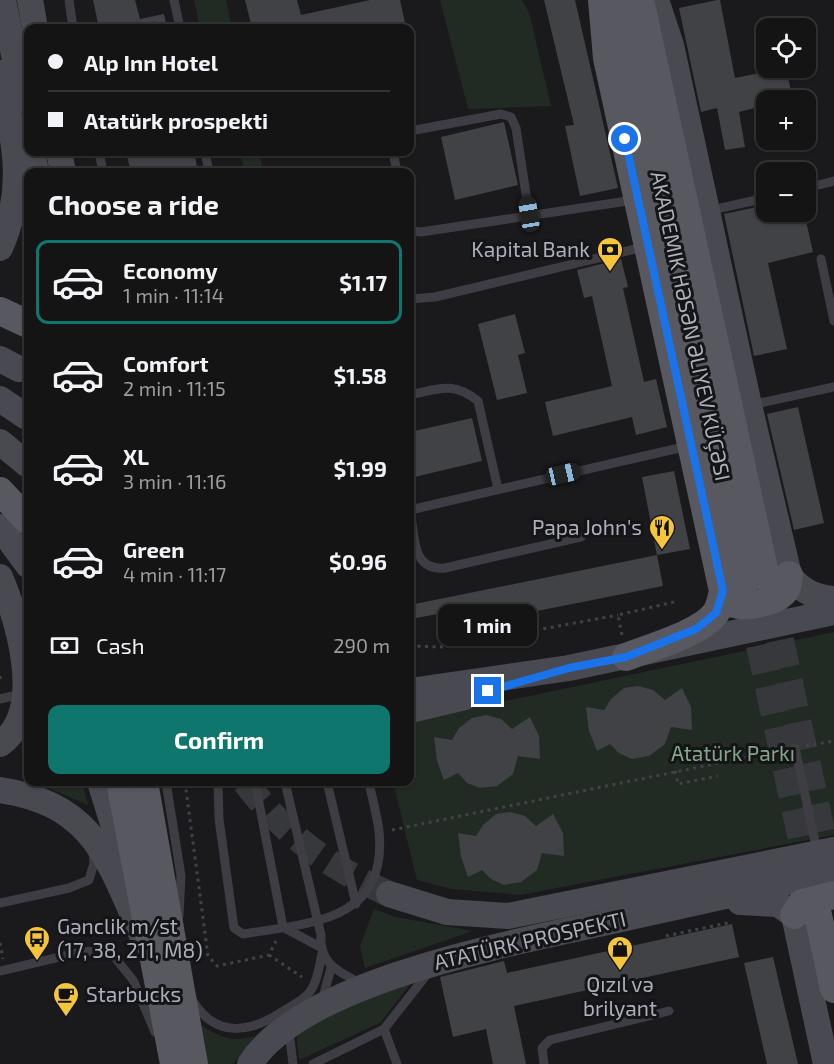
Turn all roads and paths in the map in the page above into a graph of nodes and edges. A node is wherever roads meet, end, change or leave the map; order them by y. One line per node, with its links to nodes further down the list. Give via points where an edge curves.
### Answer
1 (3, 0): 13 (main road)
2 (30, 0): 9 (main road)
3 (69, 0): 10 (lane)
4 (174, 0): 11 (lane)
5 (602, 0): 17 (main road, via 607,58)
6 (618, 0): 46 (main road, AKADEMIK HƏSƏN ƏLIYEV KÜÇƏSI)
7 (640, 0): 46 (main road, AKADEMIK HƏSƏN ƏLIYEV KÜÇƏSI)
8 (656, 0): 19 (main road, via 671,45)
9 (35, 24)
10 (73, 24)
11 (179, 24)
12 (0, 74): 23 (main road, via 15,153 17,189 11,222)
13 (24, 112)
14 (414, 130): 20 (lane, via 501,114 511,117)
15 (834, 181): 16 (lane)
16 (816, 186)
17 (638, 200): 20 (lane); 22 (main road)
18 (756, 200): 19 (lane)
19 (707, 211): 33 (main road)
20 (529, 214): 21 (lane)
21 (414, 231)
22 (648, 246): 25 (lane); 36 (main road)
23 (0, 248)
24 (821, 259): 26 (lane)
25 (414, 299)
26 (833, 308): 28 (lane)
27 (0, 311): 29 (main road)
28 (834, 321)
29 (24, 322)
30 (834, 387): 33 (lane)
31 (414, 394): 38 (lane, via 458,388 478,401)
32 (0, 399): 34 (main road)
33 (749, 405): 46 (main road)
34 (24, 415)
35 (0, 442): 37 (main road)
36 (693, 445): 38 (lane); 46 (main road)
37 (24, 462)
38 (498, 489): 40 (lane)
39 (2, 493): 41 (main road)
40 (414, 508)
41 (24, 517)
42 (0, 527): 45 (main road)
43 (414, 532): 44 (lane, via 421,562 429,568 445,568)
44 (581, 537)
45 (24, 560)
46 (756, 582): 48 (main road, via 798,586 809,594); 53 (main road, via 696,629)
47 (1, 583): 55 (main road, via 22,653)
48 (834, 599)
49 (678, 601): 51 (path)
50 (834, 612): 53 (main road)
51 (618, 615): 52 (path, via 445,647); 53 (path)
52 (414, 646)
53 (626, 657): 54 (main road)
54 (569, 668): 58 (main road); 62 (main road)
55 (24, 673)
56 (0, 676): 57 (path)
57 (0, 683)
58 (414, 690)
59 (24, 693): 60 (lane)
60 (0, 699)
61 (24, 702): 64 (main road, via 19,723)
62 (414, 709)
63 (834, 741): 65 (path)
64 (0, 744)
65 (795, 748): 66 (path); 80 (lane)
66 (675, 771): 67 (path, via 678,784); 78 (path)
67 (718, 776)
68 (101, 786): 93 (main road)
69 (121, 786): 93 (main road)
70 (144, 786): 93 (main road)
71 (167, 786): 93 (lane, via 182,885)
72 (218, 786): 88 (lane, via 234,928 243,934)
73 (256, 786): 88 (lane)
74 (286, 786): 86 (lane)
75 (328, 786): 83 (lane)
76 (370, 786): 78 (lane)
77 (0, 790): 79 (main road, via 39,800 79,822)
78 (379, 832): 83 (lane, via 377,871)
79 (92, 835): 82 (lane, via 94,863 89,880); 93 (main road)
80 (828, 858): 81 (main road, ATATÜRK PROSPEKTI, via 508,916 447,912); 84 (main road, ATATÜRK PROSPEKTI)
81 (388, 894)
82 (0, 903)
83 (356, 904): 86 (lane)
84 (689, 904): 85 (main road, via 772,902); 92 (main road, ATATÜRK PROSPEKTI)
85 (815, 908): 98 (main road); 111 (main road)
86 (318, 920): 88 (lane); 90 (lane)
87 (718, 925): 89 (path)
88 (283, 927): 90 (lane)
89 (666, 936)
90 (321, 951): 93 (lane, via 310,993 265,1024 245,1029 218,1024 207,1017); 94 (lane)
91 (269, 955): 96 (path)
92 (438, 962): 97 (main road, ATATÜRK PROSPEKTI); 102 (lane)
93 (165, 964): 104 (main road); 105 (main road)
94 (331, 968): 97 (lane); 99 (lane)
95 (0, 970): 103 (lane, via 81,952 112,954 133,980)
96 (302, 977)
97 (367, 987): 99 (main road, ATATÜRK PROSPEKTI)
98 (834, 989)
99 (321, 1007): 101 (main road, ATATÜRK PROSPEKTI)
100 (669, 1011): 110 (lane, via 550,1040 542,1048)
101 (288, 1027): 106 (main road, ATATÜRK PROSPEKTI); 107 (lane)
102 (384, 1029): 108 (lane); 109 (lane)
103 (166, 1064)
104 (174, 1064)
105 (194, 1064)
106 (250, 1064)
107 (293, 1064)
108 (313, 1064)
109 (397, 1064)
110 (544, 1064)
111 (826, 1064)

